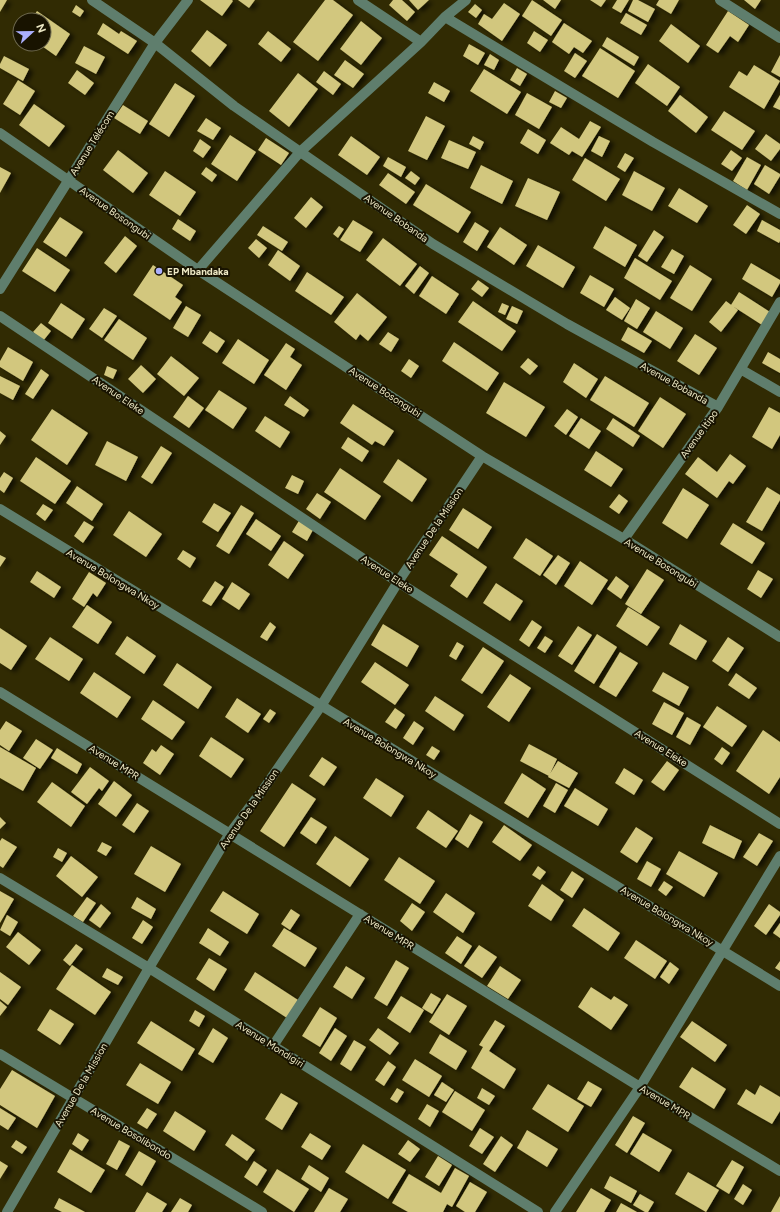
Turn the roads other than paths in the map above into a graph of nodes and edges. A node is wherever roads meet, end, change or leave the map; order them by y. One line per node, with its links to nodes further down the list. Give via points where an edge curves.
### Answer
1 (92, 0): 9 (street, Avenue Bobanda)
2 (188, 0): 9 (street, Avenue Télécom)
3 (358, 0): 8 (street)
4 (466, 0): 6 (street)
5 (720, 0): 7 (street)
6 (445, 17): 8 (street); 13 (street, via 653,142)
7 (780, 38)
8 (421, 42): 11 (street)
9 (155, 43): 11 (street, Avenue Bobanda, via 234,106); 12 (street, Avenue Télécom)
10 (0, 133): 12 (street, Avenue Bosongubi)
11 (300, 152): 14 (street); 20 (street, Avenue Bobanda, via 433,244 567,324)
12 (68, 180): 14 (street, Avenue Bosongubi); 15 (street, Avenue Télécom)
13 (780, 214)
14 (198, 270): 21 (street, Avenue Bosongubi)
15 (0, 289)
16 (780, 302): 18 (street, Avenue Itipo)
17 (0, 316): 24 (street, Avenue Eleke)
18 (742, 370): 19 (street); 20 (street, Avenue Itipo)
19 (780, 392)
20 (718, 407): 23 (street, Avenue Itipo)
21 (482, 456): 23 (street, Avenue Bosongubi); 24 (street, Avenue De la Mission)
22 (0, 509): 27 (street, Avenue Bolongwa Nkoy)
23 (624, 539): 25 (street, Avenue Bosongubi)
24 (398, 582): 27 (street, Avenue De la Mission); 28 (street, Avenue Eleke)
25 (780, 637)
26 (0, 692): 29 (street, Avenue MPR)
27 (321, 706): 29 (street, Avenue De la Mission); 33 (street, Avenue Bolongwa Nkoy)
28 (780, 824)
29 (230, 833): 32 (street, Avenue MPR); 34 (street, Avenue De la Mission)
30 (780, 856): 33 (street)
31 (0, 878): 34 (street, Avenue Mondigiri)
32 (360, 914): 36 (street); 38 (street, Avenue MPR)
33 (722, 950): 35 (street, Avenue Bolongwa Nkoy); 38 (street)
34 (149, 968): 36 (street, Avenue Mondigiri); 39 (street, Avenue De la Mission)
35 (780, 986)
36 (274, 1046): 43 (street, Avenue Mondigiri)
37 (0, 1054): 39 (street, Avenue Bosolibondo)
38 (640, 1087): 40 (street, Avenue MPR); 44 (street)
39 (73, 1099): 41 (street, Avenue De la Mission); 42 (street, Avenue Bosolibondo)
40 (780, 1171)
41 (7, 1212)
42 (262, 1212)
43 (538, 1212)
44 (555, 1212)

